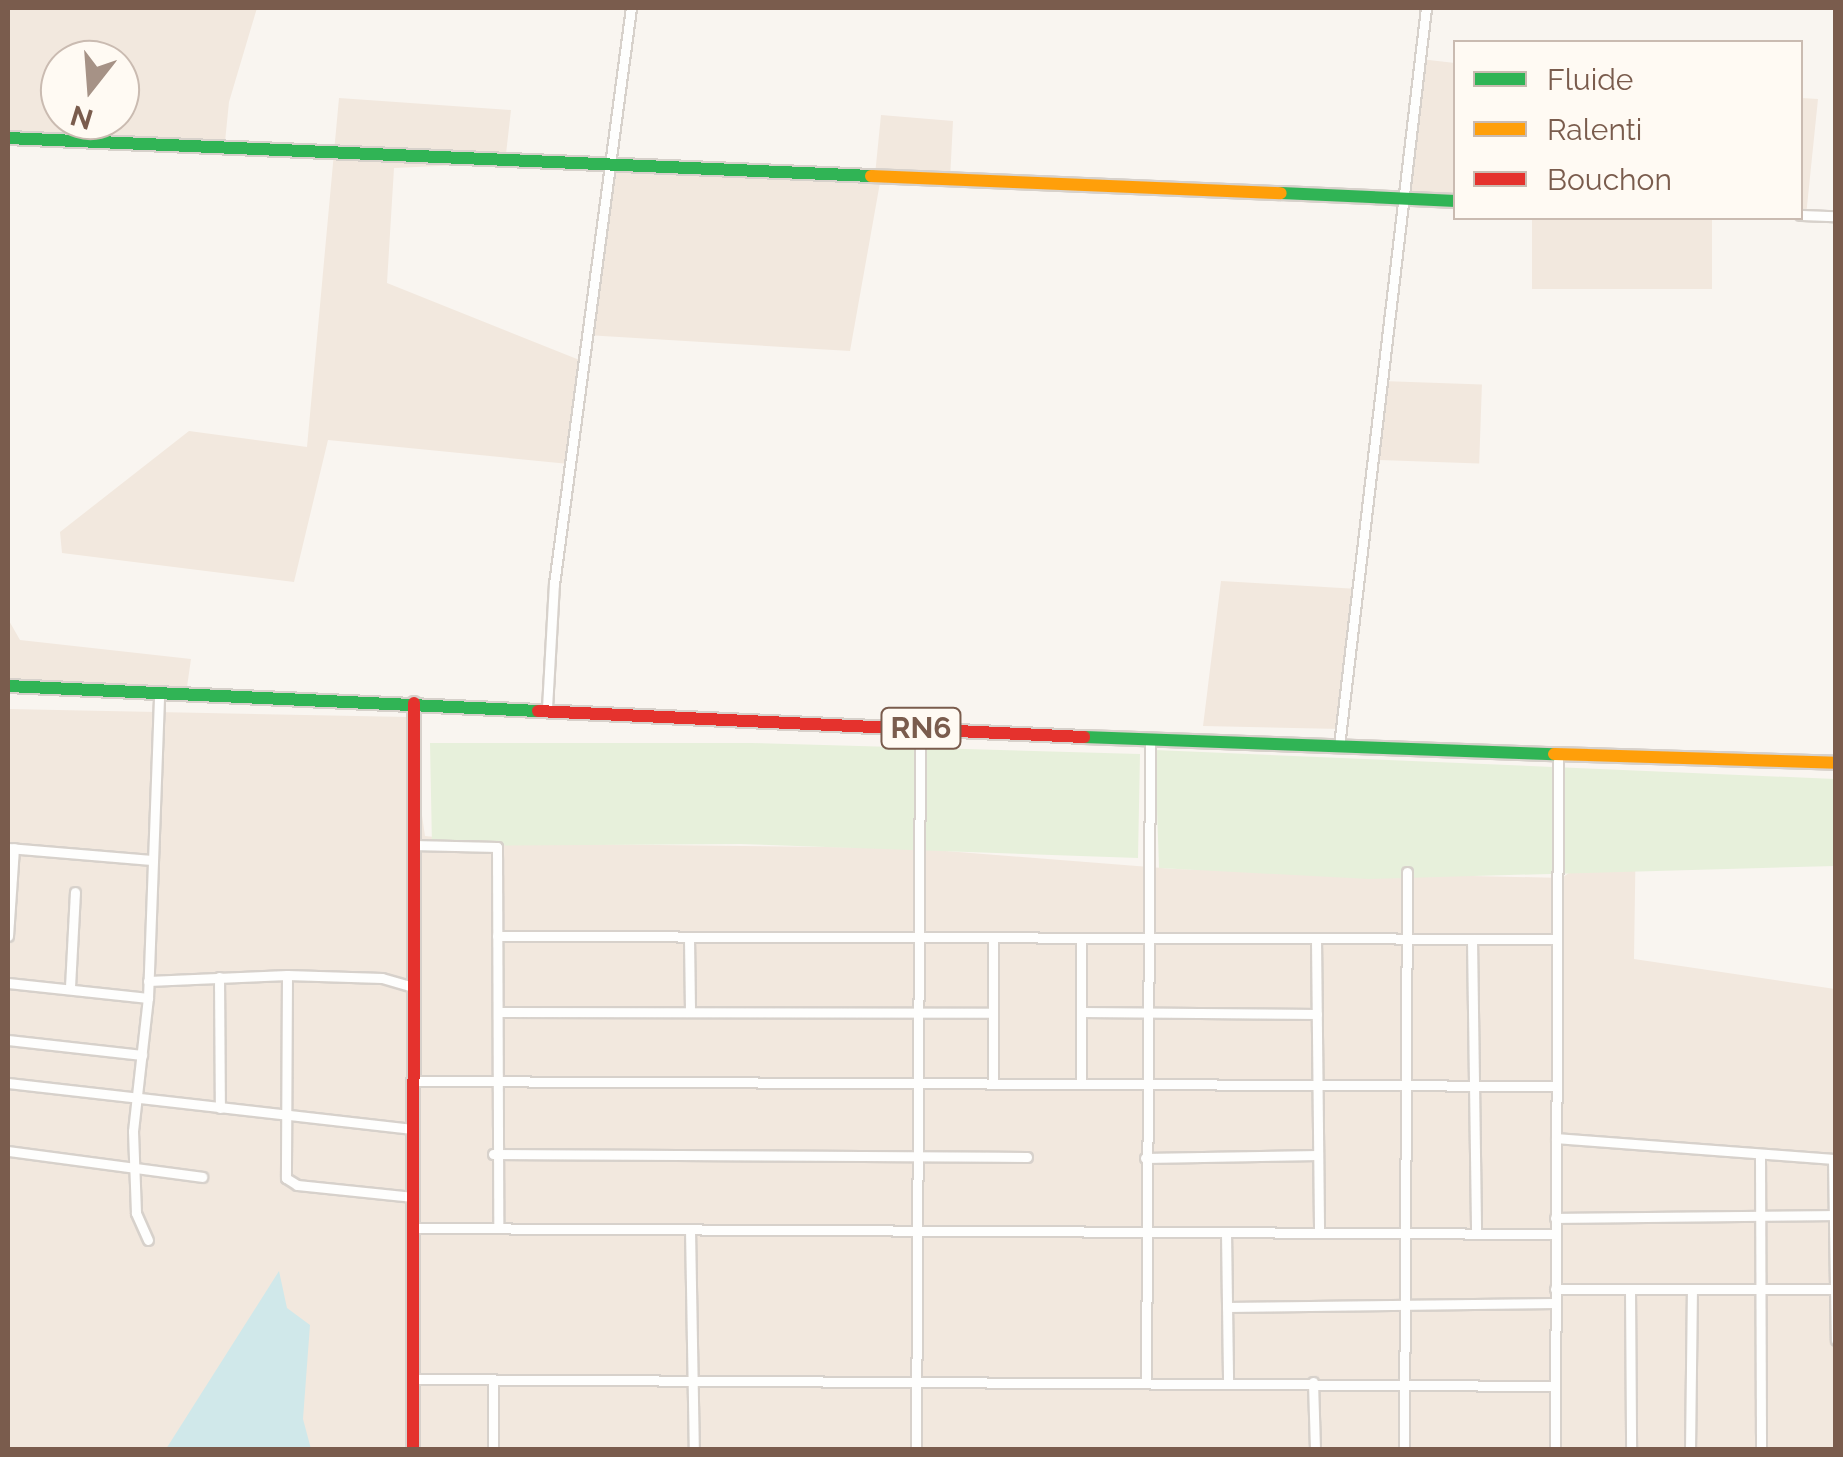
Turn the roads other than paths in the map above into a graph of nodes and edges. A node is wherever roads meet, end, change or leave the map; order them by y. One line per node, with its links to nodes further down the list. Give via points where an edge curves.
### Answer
1 (631, 8): 4 (street)
2 (1426, 8): 5 (street)
3 (8, 138): 4 (street)
4 (612, 165): 5 (street); 12 (street, via 554,584)
5 (1404, 200): 6 (street); 15 (street)
6 (1453, 201)
7 (1803, 216): 8 (street)
8 (1836, 216)
9 (8, 686): 10 (street, RN6)
10 (159, 694): 11 (street, RN6); 20 (street)
11 (414, 703): 12 (street, RN6); 18 (street)
12 (547, 708): 13 (street, RN6)
13 (920, 728): 14 (street, RN6); 32 (street)
14 (1150, 740): 15 (street, RN6); 27 (street)
15 (1339, 746): 16 (street, RN6)
16 (1558, 754): 17 (street, RN6); 31 (street)
17 (1836, 764)
18 (413, 845): 24 (street, via 497,847); 39 (street)
19 (11, 848): 20 (street); 23 (street)
20 (151, 860): 36 (street)
21 (1407, 872): 29 (street)
22 (75, 892): 38 (street)
23 (8, 936)
24 (498, 936): 25 (street); 41 (street)
25 (689, 938): 32 (street); 42 (street)
26 (1081, 939): 27 (street); 33 (street); 43 (street)
27 (1148, 939): 28 (street); 44 (street)
28 (1316, 939): 29 (street); 47 (street)
29 (1406, 939): 30 (street); 52 (street)
30 (1472, 939): 31 (street); 59 (street)
31 (1557, 939): 60 (street)
32 (919, 940): 33 (street); 45 (street)
33 (993, 940): 46 (street)
34 (288, 975): 35 (street); 39 (street, via 382,978); 63 (street)
35 (219, 978): 36 (street); 62 (street)
36 (148, 981): 40 (street)
37 (8, 983): 38 (street)
38 (70, 987): 40 (street)
39 (413, 987): 53 (street)
40 (148, 998): 49 (street)
41 (498, 1012): 42 (street); 50 (street)
42 (690, 1012): 45 (street)
43 (1081, 1012): 44 (street); 54 (street)
44 (1148, 1012): 47 (street); 55 (street)
45 (918, 1013): 46 (street); 57 (street)
46 (993, 1013): 58 (street)
47 (1317, 1014): 51 (street)
48 (8, 1040): 49 (street)
49 (142, 1055): 61 (street)
50 (496, 1079): 53 (street); 57 (street); 67 (street)
51 (1316, 1080): 52 (street); 55 (street); 70 (street)
52 (1406, 1081): 59 (street); 87 (street)
53 (412, 1082): 64 (street)
54 (1080, 1082): 55 (street); 58 (street)
55 (1147, 1082): 72 (street)
56 (8, 1083): 61 (street)
57 (917, 1083): 58 (street); 69 (street)
58 (992, 1083)
59 (1476, 1084): 60 (street); 88 (street)
60 (1555, 1086): 65 (street)
61 (137, 1098): 62 (street); 74 (street)
62 (220, 1108): 63 (street)
63 (285, 1116): 64 (street); 76 (street, via 284,1171 292,1182)
64 (412, 1129): 76 (street)
65 (1556, 1138): 68 (street); 79 (street)
66 (8, 1151): 74 (street)
67 (493, 1154): 69 (street); 81 (street)
68 (1760, 1154): 73 (street); 77 (street)
69 (916, 1155): 71 (street); 83 (street)
70 (1318, 1156): 72 (street); 86 (street)
71 (1028, 1157)
72 (1146, 1158): 84 (street)
73 (1834, 1159): 78 (street)
74 (135, 1168): 75 (street); 90 (street, via 136,1213)
75 (202, 1177)
76 (413, 1197): 80 (street)
77 (1760, 1213): 78 (street); 79 (street); 94 (street)
78 (1834, 1215): 95 (street)
79 (1556, 1218): 89 (street)
80 (413, 1228): 81 (street); 100 (street)
81 (498, 1228): 82 (street)
82 (690, 1229): 83 (street); 102 (street)
83 (917, 1230): 84 (street); 103 (street)
84 (1144, 1230): 85 (street); 105 (street)
85 (1226, 1232): 86 (street); 98 (street)
86 (1318, 1232): 87 (street)
87 (1406, 1233): 88 (street); 97 (street)
88 (1476, 1234): 89 (street)
89 (1555, 1234): 91 (street)
90 (148, 1240)
91 (1556, 1289): 92 (street); 96 (street)
92 (1630, 1289): 93 (street); 116 (street)
93 (1692, 1289): 94 (street); 117 (street)
94 (1759, 1289): 95 (street); 118 (street)
95 (1835, 1289): 99 (street)
96 (1556, 1303): 97 (street); 108 (street)
97 (1402, 1305): 98 (street); 107 (street)
98 (1227, 1307): 106 (street)
99 (1836, 1340)
100 (413, 1379): 101 (street); 109 (street)
101 (493, 1379): 102 (street); 110 (street)
102 (693, 1380): 103 (street); 111 (street)
103 (916, 1382): 105 (street); 112 (street)
104 (1312, 1382): 106 (street); 107 (street); 113 (street)
105 (1146, 1383): 106 (street)
106 (1228, 1383)
107 (1405, 1385): 108 (street); 114 (street)
108 (1555, 1386): 115 (street)
109 (413, 1450)
110 (493, 1450)
111 (694, 1450)
112 (916, 1450)
113 (1315, 1450)
114 (1404, 1450)
115 (1555, 1450)
116 (1631, 1450)
117 (1690, 1450)
118 (1761, 1450)

